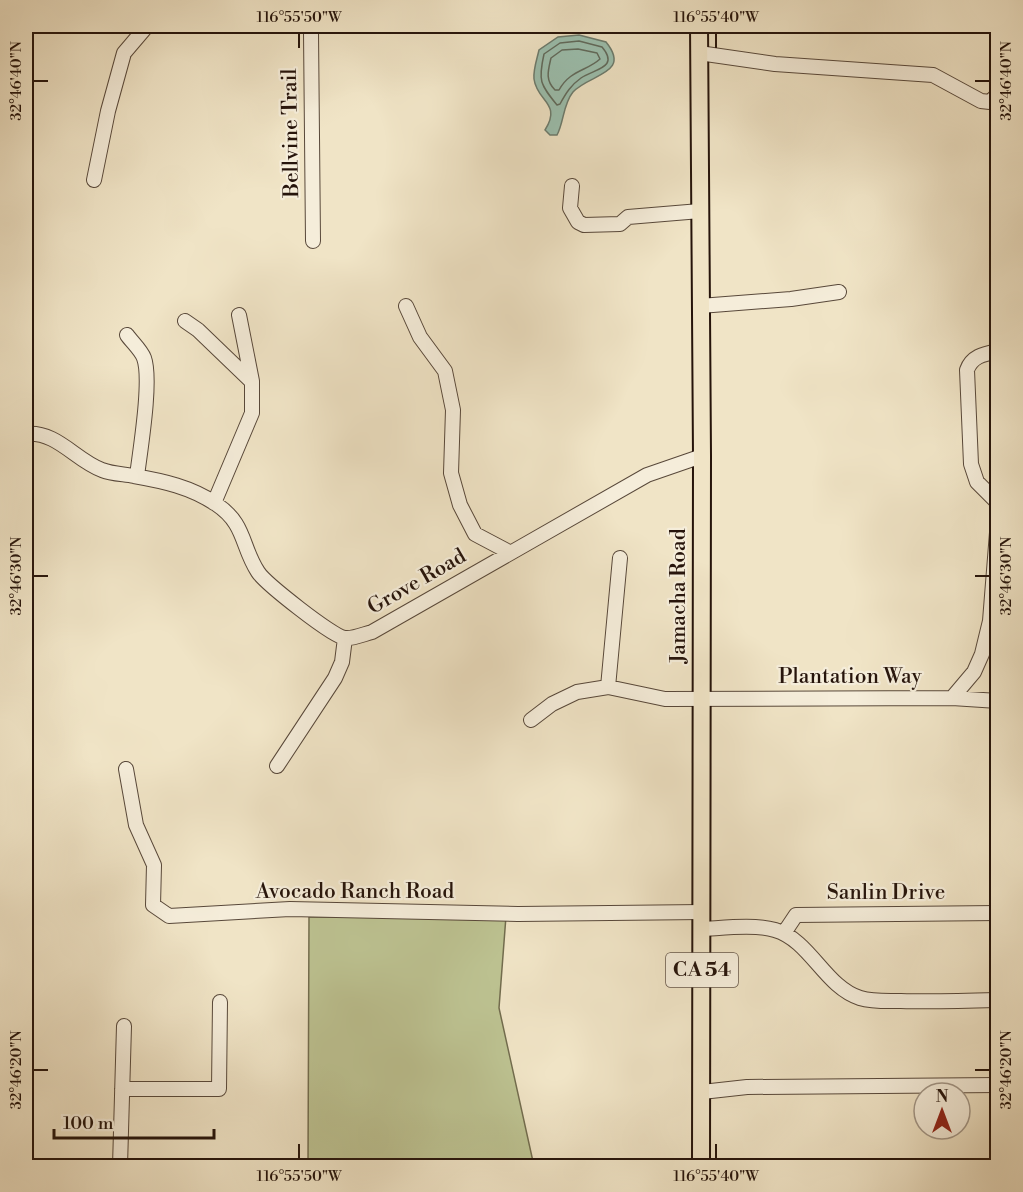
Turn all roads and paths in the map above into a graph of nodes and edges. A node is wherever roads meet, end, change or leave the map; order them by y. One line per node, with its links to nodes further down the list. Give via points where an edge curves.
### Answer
1 (147, 26): 6 (street, via 124,53)
2 (310, 26): 9 (street, Bellvine Trail)
3 (699, 26): 4 (main road, Jamacha Road)
4 (699, 53): 5 (street, via 775,64 933,75 981,101 990,102); 8 (main road, Jamacha Road)
5 (998, 94)
6 (94, 180)
7 (572, 186): 8 (street, via 570,208 584,225 620,224 628,217)
8 (699, 211): 12 (main road, Jamacha Road)
9 (313, 241)
10 (839, 292): 12 (street)
11 (406, 306): 24 (street, via 420,338 445,371 453,410 451,473 460,505 475,534)
12 (700, 306): 19 (main road, Jamacha Road / CA 54)
13 (239, 315): 17 (street)
14 (185, 321): 17 (street)
15 (127, 335): 20 (street, via 143,357 146,369)
16 (998, 351): 21 (street, via 980,355 966,370 971,464 977,482)
17 (252, 381): 22 (street, via 252,412)
18 (26, 434): 20 (street, via 53,438 102,470)
19 (702, 456): 24 (street, Grove Road, via 647,475); 28 (main road, Jamacha Road / CA 54)
20 (137, 476): 22 (street, via 187,489)
21 (998, 502)
22 (214, 503): 26 (street, via 238,524 259,573 320,626)
23 (998, 520): 29 (street, via 990,621 982,654 974,672)
24 (509, 552): 26 (street, Grove Road, via 372,632)
25 (620, 558): 27 (street)
26 (345, 638): 32 (street, via 335,678)
27 (608, 687): 28 (street, Plantation Way, via 665,699); 31 (street, via 577,692)
28 (702, 698): 29 (street, Plantation Way); 35 (main road, Jamacha Road / CA 54)
29 (952, 698): 30 (street, Plantation Way)
30 (998, 701)
31 (531, 720)
32 (277, 766)
33 (126, 769): 35 (street, Avocado Ranch Road, via 136,825 154,865 153,905 169,916 290,909)
34 (998, 913): 36 (street, Sanlin Drive, via 796,915)
35 (702, 921): 36 (street); 42 (main road, Jamacha Road / CA 54)
36 (784, 933): 37 (street, via 841,987 858,997)
37 (998, 1000)
38 (220, 1002): 41 (street, via 219,1089)
39 (124, 1026): 41 (street)
40 (998, 1085): 42 (street, via 747,1087)
41 (122, 1089): 43 (street)
42 (702, 1092): 44 (main road, Jamacha Road / CA 54)
43 (120, 1167)
44 (701, 1167)

